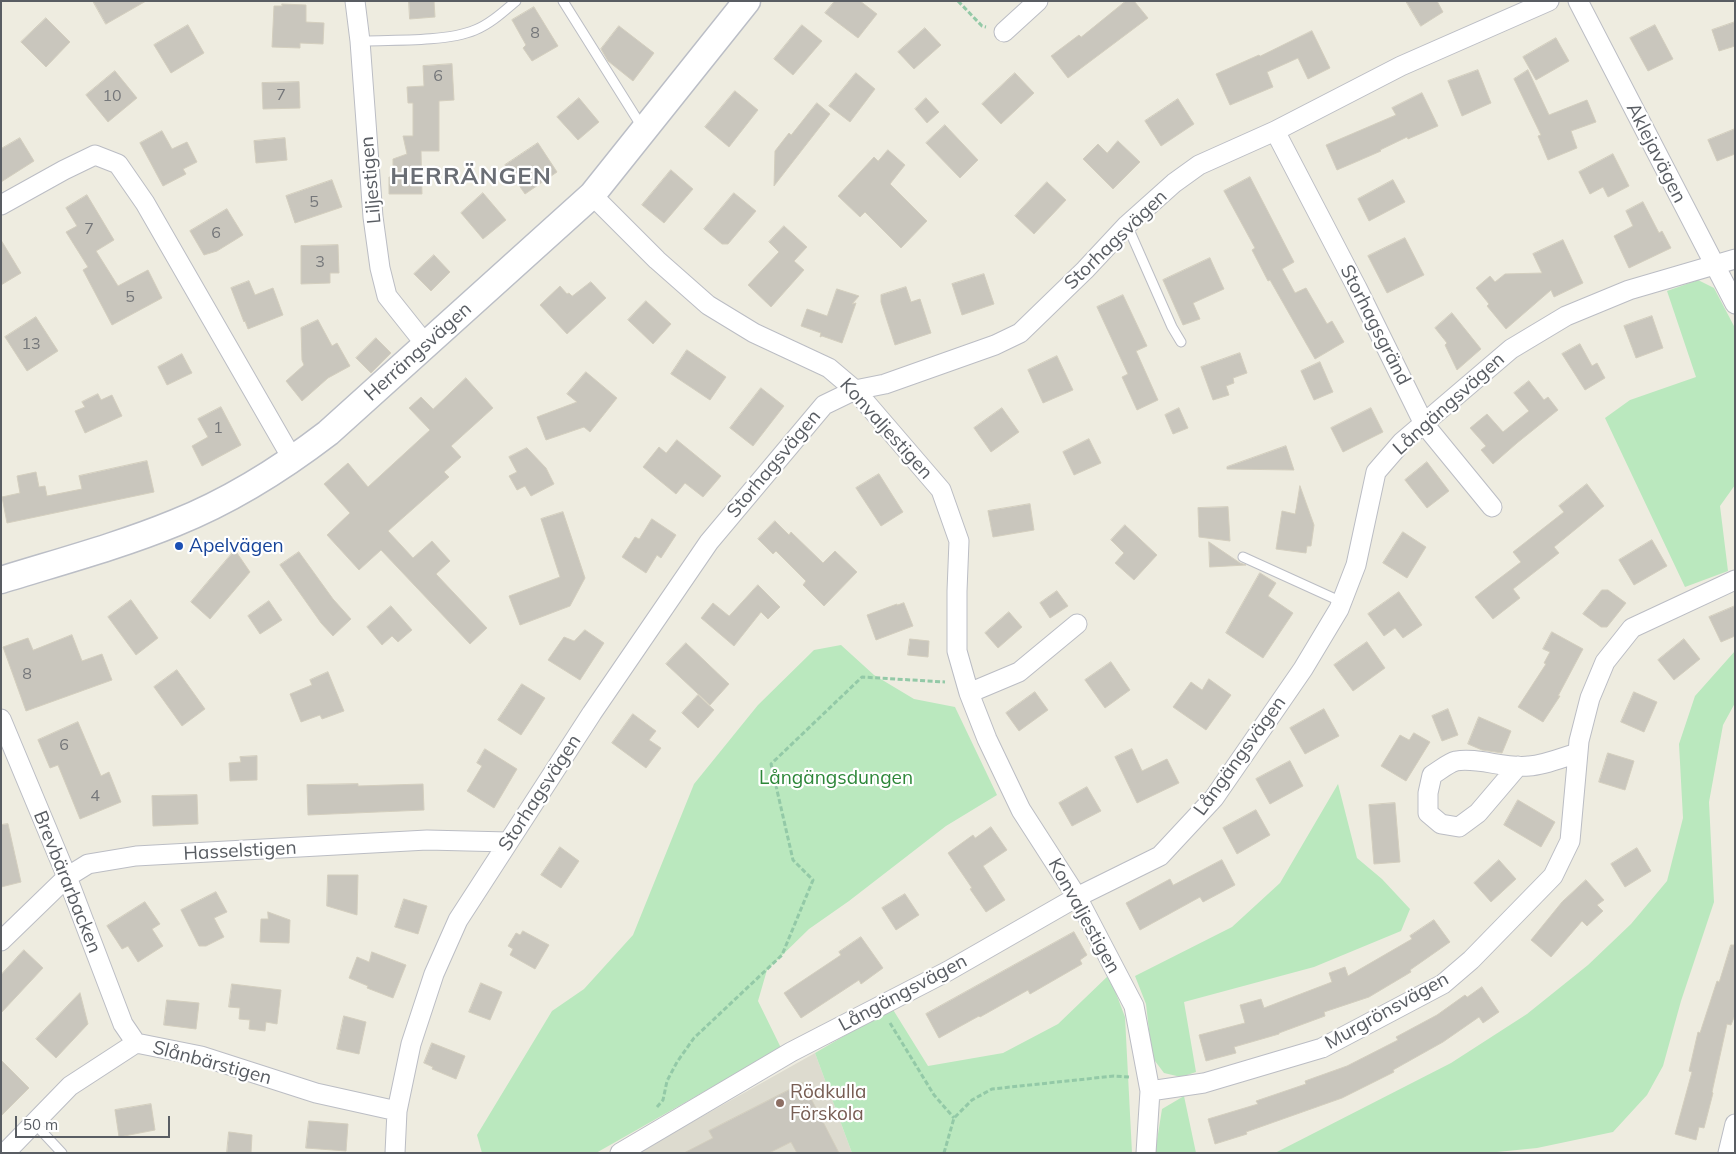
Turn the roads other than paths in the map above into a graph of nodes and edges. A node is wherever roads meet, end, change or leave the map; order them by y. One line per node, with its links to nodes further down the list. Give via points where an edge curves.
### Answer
1 (355, 1): 9 (street, Liljestigen)
2 (516, 1): 9 (lane, via 492,21 462,34)
3 (563, 1): 10 (lane)
4 (747, 1): 10 (street, Herrängsvägen)
5 (1038, 1): 8 (street)
6 (1549, 1): 11 (street, Storhagsvägen, via 1401,66)
7 (1578, 1): 16 (street, Aklejavägen)
8 (1004, 32)
9 (360, 41): 19 (street, Liljestigen, via 373,218 380,268 387,296)
10 (643, 129): 12 (street, Herrängsvägen)
11 (1275, 130): 14 (street, Storhagsvägen, via 1200,165 1174,183); 21 (street, Storhagsgränd)
12 (592, 195): 19 (street, Herrängsvägen); 20 (street, Konvaljestigen, via 708,305 754,333 829,368)
13 (1, 205): 22 (street, via 95,155 118,164 145,203)
14 (1127, 225): 18 (lane, via 1172,328); 20 (street, Storhagsvägen, via 1020,333 885,384)
15 (1735, 259): 16 (street, Långängsvägen)
16 (1714, 265): 17 (street, Aklejavägen); 21 (street, Långängsvägen, via 1629,290 1566,316 1511,349)
17 (1735, 304)
18 (1182, 342)
19 (426, 345): 22 (street, Herrängsvägen)
20 (855, 390): 29 (street, Konvaljestigen, via 941,490 959,541 957,651); 33 (street, Storhagsvägen, via 824,405 708,542)
21 (1424, 424): 23 (street, Storhagsgränd); 27 (street, Långängsvägen, via 1402,442 1376,472 1356,565)
22 (293, 460): 25 (street, Herrängsvägen, via 219,503 175,523)
23 (1492, 507)
24 (1243, 556): 27 (lane)
25 (1, 580)
26 (1735, 580): 31 (street, Murgrönsvägen, via 1632,628 1605,662 1590,698)
27 (1342, 602): 35 (street, Långängsvägen, via 1303,669 1214,798 1182,834 1160,856)
28 (1077, 624): 29 (street, via 1019,672)
29 (967, 688): 35 (street, Konvaljestigen, via 1021,810)
30 (1, 719): 34 (street, Brevbärarbacken)
31 (1577, 753): 32 (street, via 1552,762); 38 (street, Murgrönsvägen, via 1570,841 1553,876 1443,984 1322,1048 1204,1083)
32 (1518, 766): 32 (street, via 1454,761 1432,775 1428,813 1441,824 1459,827 1478,813)
33 (508, 842): 34 (street, Hasselstigen, via 427,840 136,856 88,864); 39 (street, Storhagsvägen, via 458,920 434,974 411,1044)
34 (67, 877): 36 (street, Hasselstigen); 37 (street, Brevbärarbacken, via 123,1024)
35 (1077, 896): 38 (street, Konvaljestigen, via 1134,1006); 45 (street, Långängsvägen, via 948,971 791,1052)
36 (1, 941)
37 (136, 1043): 39 (street, Slånbärstigen, via 201,1056 316,1093); 40 (street, Slånbärstigen, via 70,1086)
38 (1149, 1084): 46 (street, Konvaljestigen)
39 (397, 1111): 44 (street, Storhagsvägen)
40 (34, 1123): 42 (street, Slånbärstigen); 43 (lane)
41 (1735, 1124): 47 (street)
42 (5, 1153)
43 (62, 1153)
44 (395, 1153)
45 (620, 1153)
46 (1146, 1153)
47 (1728, 1153)

